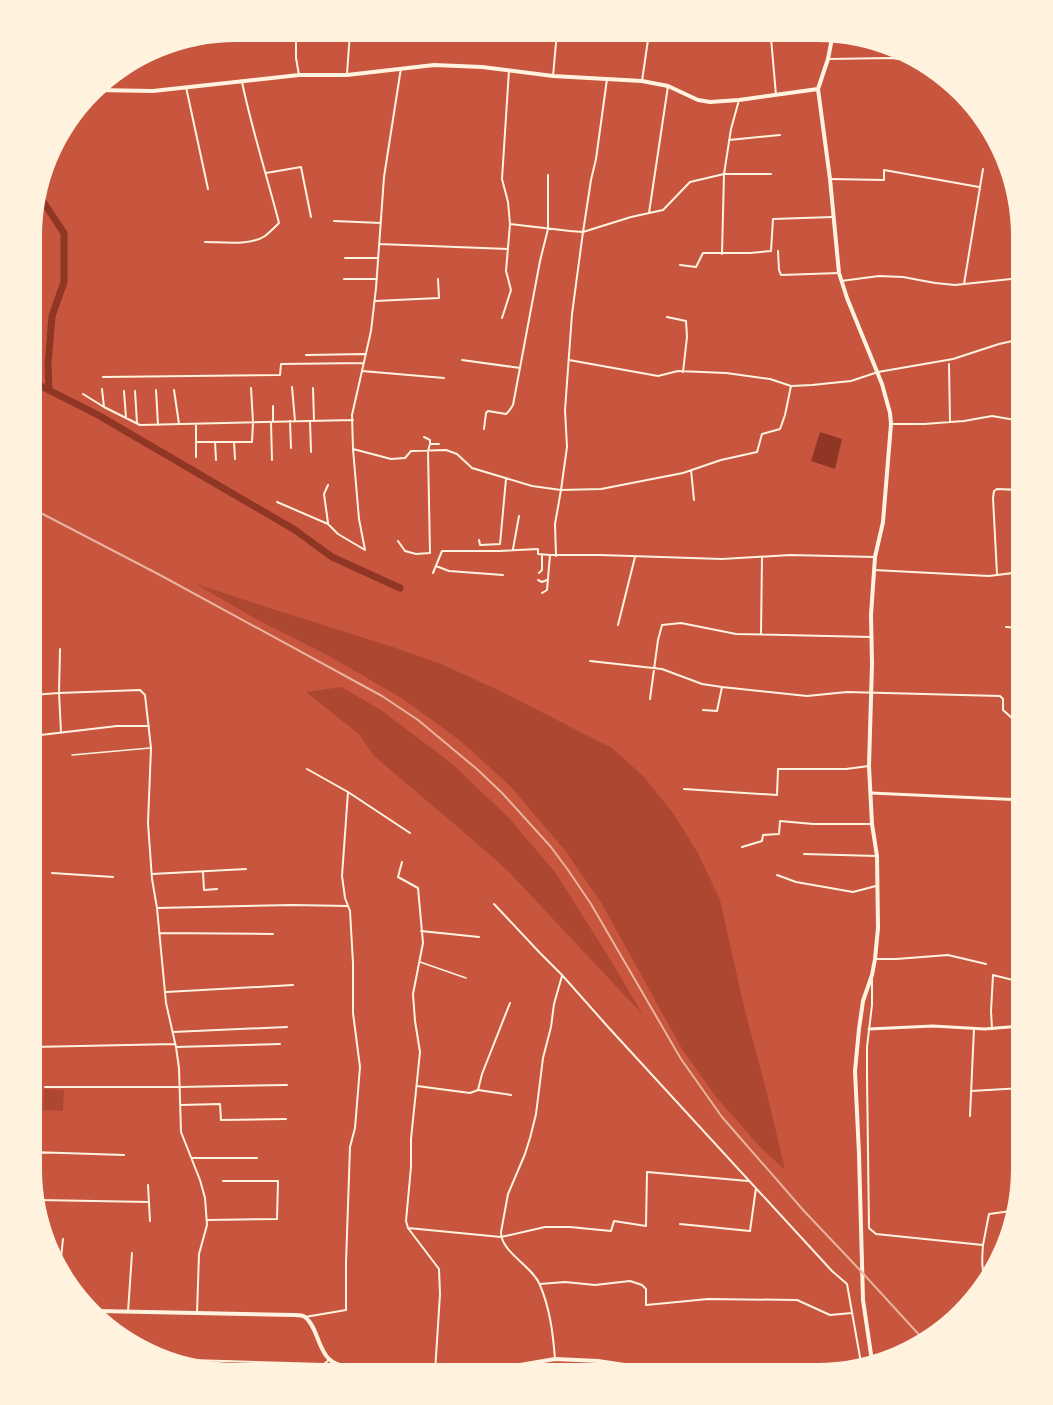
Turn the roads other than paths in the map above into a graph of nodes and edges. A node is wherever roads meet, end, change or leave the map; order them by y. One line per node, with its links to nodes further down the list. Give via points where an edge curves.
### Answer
1 (296, 42): 11 (street)
2 (349, 42): 12 (street)
3 (556, 42): 13 (street)
4 (648, 42): 15 (street)
5 (771, 42): 21 (street)
6 (831, 43): 8 (main road)
7 (894, 58): 8 (street)
8 (828, 59): 19 (main road)
9 (400, 68): 10 (main road, via 434,65); 12 (main road); 37 (street)
10 (509, 70): 13 (main road); 38 (street, via 502,179)
11 (299, 75): 12 (main road); 16 (main road)
12 (347, 75)
13 (553, 76): 14 (main road)
14 (607, 79): 15 (main road); 40 (street)
15 (642, 81): 17 (main road)
16 (242, 82): 18 (main road); 26 (street)
17 (668, 86): 22 (main road, via 698,100); 33 (street)
18 (186, 87): 20 (main road); 32 (street)
19 (818, 89): 21 (main road); 30 (main road)
20 (108, 90)
21 (776, 95): 22 (main road)
22 (739, 100): 24 (street)
23 (780, 135): 24 (street)
24 (729, 140): 27 (street)
25 (983, 169): 31 (street)
26 (266, 173): 34 (street, via 301,167); 41 (street, via 279,223 264,237 252,241)
27 (724, 174): 28 (street); 33 (street, via 690,182 663,210); 45 (street)
28 (771, 174)
29 (548, 175): 39 (street)
30 (830, 179): 31 (street, via 884,180 884,170); 35 (main road)
31 (979, 187): 55 (street)
32 (208, 189)
33 (649, 213): 40 (street)
34 (311, 217)
35 (833, 217): 45 (street, via 772,219 771,250); 49 (main road)
36 (334, 221): 37 (street)
37 (381, 223): 42 (street)
38 (510, 224): 39 (street); 43 (street)
39 (548, 229): 40 (street); 66 (street)
40 (583, 231): 63 (street)
41 (205, 242)
42 (379, 244): 43 (street); 47 (street)
43 (508, 249): 58 (street, via 506,271 511,290)
44 (778, 251): 49 (street, via 781,275)
45 (722, 254): 48 (street, via 703,253 696,267)
46 (345, 258): 47 (street)
47 (378, 258): 51 (street)
48 (680, 265)
49 (839, 273): 54 (main road)
50 (345, 279): 51 (street)
51 (377, 279): 56 (street)
52 (438, 279): 56 (street, via 439,298)
53 (1011, 279): 55 (street)
54 (841, 280): 55 (street, via 879,276); 69 (main road)
55 (964, 284)
56 (375, 301): 60 (street)
57 (667, 317): 68 (street, via 686,321)
58 (502, 318)
59 (1011, 341): 69 (street, via 953,358)
60 (365, 354): 61 (street); 64 (street)
61 (306, 355)
62 (462, 360): 66 (street)
63 (569, 360): 68 (street, via 658,376); 116 (street, via 567,447)
64 (363, 363): 67 (street); 70 (street, via 281,364 280,375)
65 (949, 364): 92 (street)
66 (520, 368): 98 (street, via 513,405 506,414 488,411)
67 (362, 371): 71 (street); 86 (street)
68 (683, 372): 72 (street, via 726,373)
69 (878, 372): 72 (street, via 851,381); 97 (main road)
70 (103, 377)
71 (444, 378)
72 (791, 386): 113 (street, via 780,429 762,434 758,452)
73 (292, 387): 88 (street)
74 (251, 388): 90 (street)
75 (313, 388): 89 (street)
76 (102, 389): 83 (street)
77 (156, 390): 94 (street)
78 (174, 390): 95 (street)
79 (124, 391): 84 (street)
80 (135, 391): 93 (street)
81 (83, 394): 83 (street)
82 (273, 406): 91 (street)
83 (105, 407): 84 (street)
84 (126, 418): 93 (street)
85 (1011, 419): 92 (street, via 992,416)
86 (353, 420): 89 (street); 106 (street)
87 (290, 421): 88 (street); 91 (street); 105 (street)
88 (295, 421): 89 (street)
89 (312, 421): 108 (street)
90 (253, 422): 91 (street); 96 (street); 102 (street, via 252,442)
91 (272, 422): 112 (street)
92 (950, 422): 97 (street)
93 (137, 423): 94 (street)
94 (158, 424): 95 (street)
95 (179, 424): 96 (street)
96 (196, 424): 100 (street)
97 (891, 424): 132 (main road, via 883,522)
98 (483, 429)
99 (424, 437): 103 (street)
100 (196, 442): 101 (street); 109 (street)
101 (215, 442): 102 (street); 111 (street)
102 (234, 442): 110 (street)
103 (430, 444): 104 (street); 107 (street)
104 (439, 444)
105 (291, 448)
106 (353, 449): 107 (street, via 391,459 405,459 411,451); 121 (street, via 365,550)
107 (428, 451): 114 (street, via 446,450 472,468); 123 (street, via 430,553 405,551)
108 (311, 452)
109 (196, 457)
110 (235, 459)
111 (216, 460)
112 (272, 460)
113 (691, 470): 116 (street, via 601,489); 118 (street)
114 (506, 479): 116 (street); 124 (street)
115 (328, 485): 121 (street, via 324,494)
116 (561, 490): 129 (street, via 555,524)
117 (1011, 490): 139 (street, via 994,491)
118 (694, 500)
119 (277, 502): 121 (street)
120 (519, 516): 125 (street)
121 (328, 524)
122 (479, 540): 124 (street, via 480,545)
123 (398, 542)
124 (500, 544): 126 (street)
125 (513, 550): 126 (street); 127 (street, via 538,549)
126 (499, 551): 133 (street, via 442,551)
127 (542, 555): 128 (street); 136 (street)
128 (550, 555): 129 (street); 141 (street)
129 (556, 556): 130 (street)
130 (635, 557): 131 (street); 143 (street)
131 (762, 557): 132 (street); 146 (street)
132 (875, 557): 134 (main road)
133 (436, 566): 135 (street); 138 (street, via 449,571)
134 (874, 570): 139 (street); 147 (main road)
135 (433, 573)
136 (539, 573)
137 (1011, 573): 139 (street)
138 (503, 575)
139 (997, 575)
140 (538, 580): 141 (street)
141 (548, 580): 142 (street, via 547,590)
142 (542, 593)
143 (618, 625)
144 (1006, 627): 145 (street)
145 (1011, 627)
146 (760, 634): 147 (street); 150 (street, via 736,634 681,623 662,625)
147 (871, 637): 152 (main road)
148 (60, 648): 153 (street)
149 (590, 661): 150 (street)
150 (654, 668): 151 (street); 155 (street)
151 (722, 687): 152 (street, via 807,696); 156 (street, via 717,711)
152 (871, 692): 157 (street, via 1000,696 1003,710); 163 (main road)
153 (59, 693): 154 (street); 158 (street, via 140,690 145,695); 159 (street)
154 (42, 694)
155 (650, 699)
156 (703, 710)
157 (1011, 717)
158 (149, 726): 159 (street); 161 (street)
159 (61, 732): 160 (street)
160 (42, 735)
161 (151, 748): 162 (lane); 178 (street, via 148,823)
162 (72, 755)
163 (869, 766): 165 (street, via 778,769 777,795); 167 (main road)
164 (307, 769): 166 (street)
165 (684, 789)
166 (348, 792): 170 (street); 184 (street, via 342,876)
167 (871, 793): 168 (street); 169 (main road)
168 (1011, 800)
169 (872, 824): 171 (street, via 780,821 779,834 763,835 762,842); 173 (main road)
170 (410, 833)
171 (742, 847)
172 (804, 854): 173 (street)
173 (877, 856): 181 (main road)
174 (402, 862): 186 (street, via 399,877 418,888)
175 (246, 869): 176 (street)
176 (203, 872): 178 (street); 182 (street, via 204,890)
177 (52, 873): 180 (street)
178 (152, 874): 185 (street)
179 (777, 874): 181 (street, via 796,882 853,892)
180 (113, 877)
181 (878, 885): 190 (main road)
182 (217, 889)
183 (494, 904): 193 (street)
184 (348, 906): 185 (street); 246 (street, via 360,1067 356,1128 350,1147 346,1310)
185 (157, 908): 187 (street)
186 (421, 931): 189 (street); 191 (street)
187 (159, 933): 188 (street); 198 (street)
188 (273, 934)
189 (479, 937)
190 (875, 959): 192 (street, via 948,955); 194 (main road)
191 (419, 962): 195 (lane); 210 (street, via 413,993 420,1052)
192 (986, 964)
193 (562, 975): 225 (street); 235 (street, via 543,1058 536,1114 505,1204)
194 (872, 975): 203 (street); 247 (main road, via 862,1010 855,1071 863,1300)
195 (466, 978)
196 (1011, 980): 204 (street, via 993,975)
197 (294, 985): 198 (street)
198 (166, 992): 205 (street)
199 (510, 1003): 214 (street)
200 (287, 1027): 205 (street)
201 (1011, 1027): 204 (street)
202 (974, 1028): 203 (street); 204 (street); 215 (street)
203 (869, 1029): 237 (street, via 869,1228 876,1234)
204 (992, 1029)
205 (173, 1032): 207 (street)
206 (280, 1044): 207 (street)
207 (176, 1045): 208 (street); 212 (street)
208 (42, 1047)
209 (287, 1085): 212 (street)
210 (417, 1086): 214 (street, via 470,1093); 234 (street, via 407,1196)
211 (45, 1087): 212 (street)
212 (179, 1087): 217 (street)
213 (1011, 1089): 215 (street)
214 (478, 1090): 216 (street)
215 (971, 1091): 218 (street)
216 (511, 1095)
217 (180, 1106): 219 (street, via 220,1104 221,1120); 222 (street, via 182,1132)
218 (970, 1116)
219 (286, 1119)
220 (42, 1153): 221 (street)
221 (124, 1155)
222 (192, 1158): 223 (street); 231 (street, via 205,1198)
223 (257, 1158)
224 (223, 1181): 231 (street, via 278,1181 277,1219)
225 (749, 1181): 227 (street); 235 (street, via 647,1172 646,1226 614,1221 612,1231 545,1227)
226 (148, 1185): 229 (street)
227 (756, 1188): 233 (street, via 750,1231); 245 (street, via 847,1284)
228 (45, 1200): 229 (street)
229 (149, 1202): 232 (street)
230 (1006, 1212): 237 (street, via 989,1214)
231 (207, 1220): 244 (street, via 199,1254)
232 (150, 1221)
233 (680, 1224)
234 (408, 1228): 235 (street); 257 (street, via 438,1269)
235 (501, 1238): 241 (street)
236 (63, 1239): 239 (street)
237 (983, 1245): 240 (street)
238 (132, 1253): 243 (street)
239 (61, 1254)
240 (983, 1269)
241 (540, 1284): 245 (street, via 633,1281 646,1289 646,1305 708,1299 797,1300 831,1315); 249 (street, via 551,1318)
242 (105, 1311): 243 (main road)
243 (128, 1312): 244 (main road)
244 (197, 1313): 246 (main road)
245 (852, 1313): 248 (street)
246 (304, 1317): 250 (main road)
247 (871, 1355)
248 (860, 1357)
249 (555, 1359): 253 (main road); 258 (main road)
250 (329, 1360): 255 (street); 256 (main road)
251 (210, 1361): 252 (street)
252 (214, 1361): 254 (street)
253 (598, 1361): 259 (main road)
254 (287, 1363)
255 (325, 1363)
256 (334, 1363)
257 (436, 1363)
258 (529, 1363)
259 (611, 1363)

